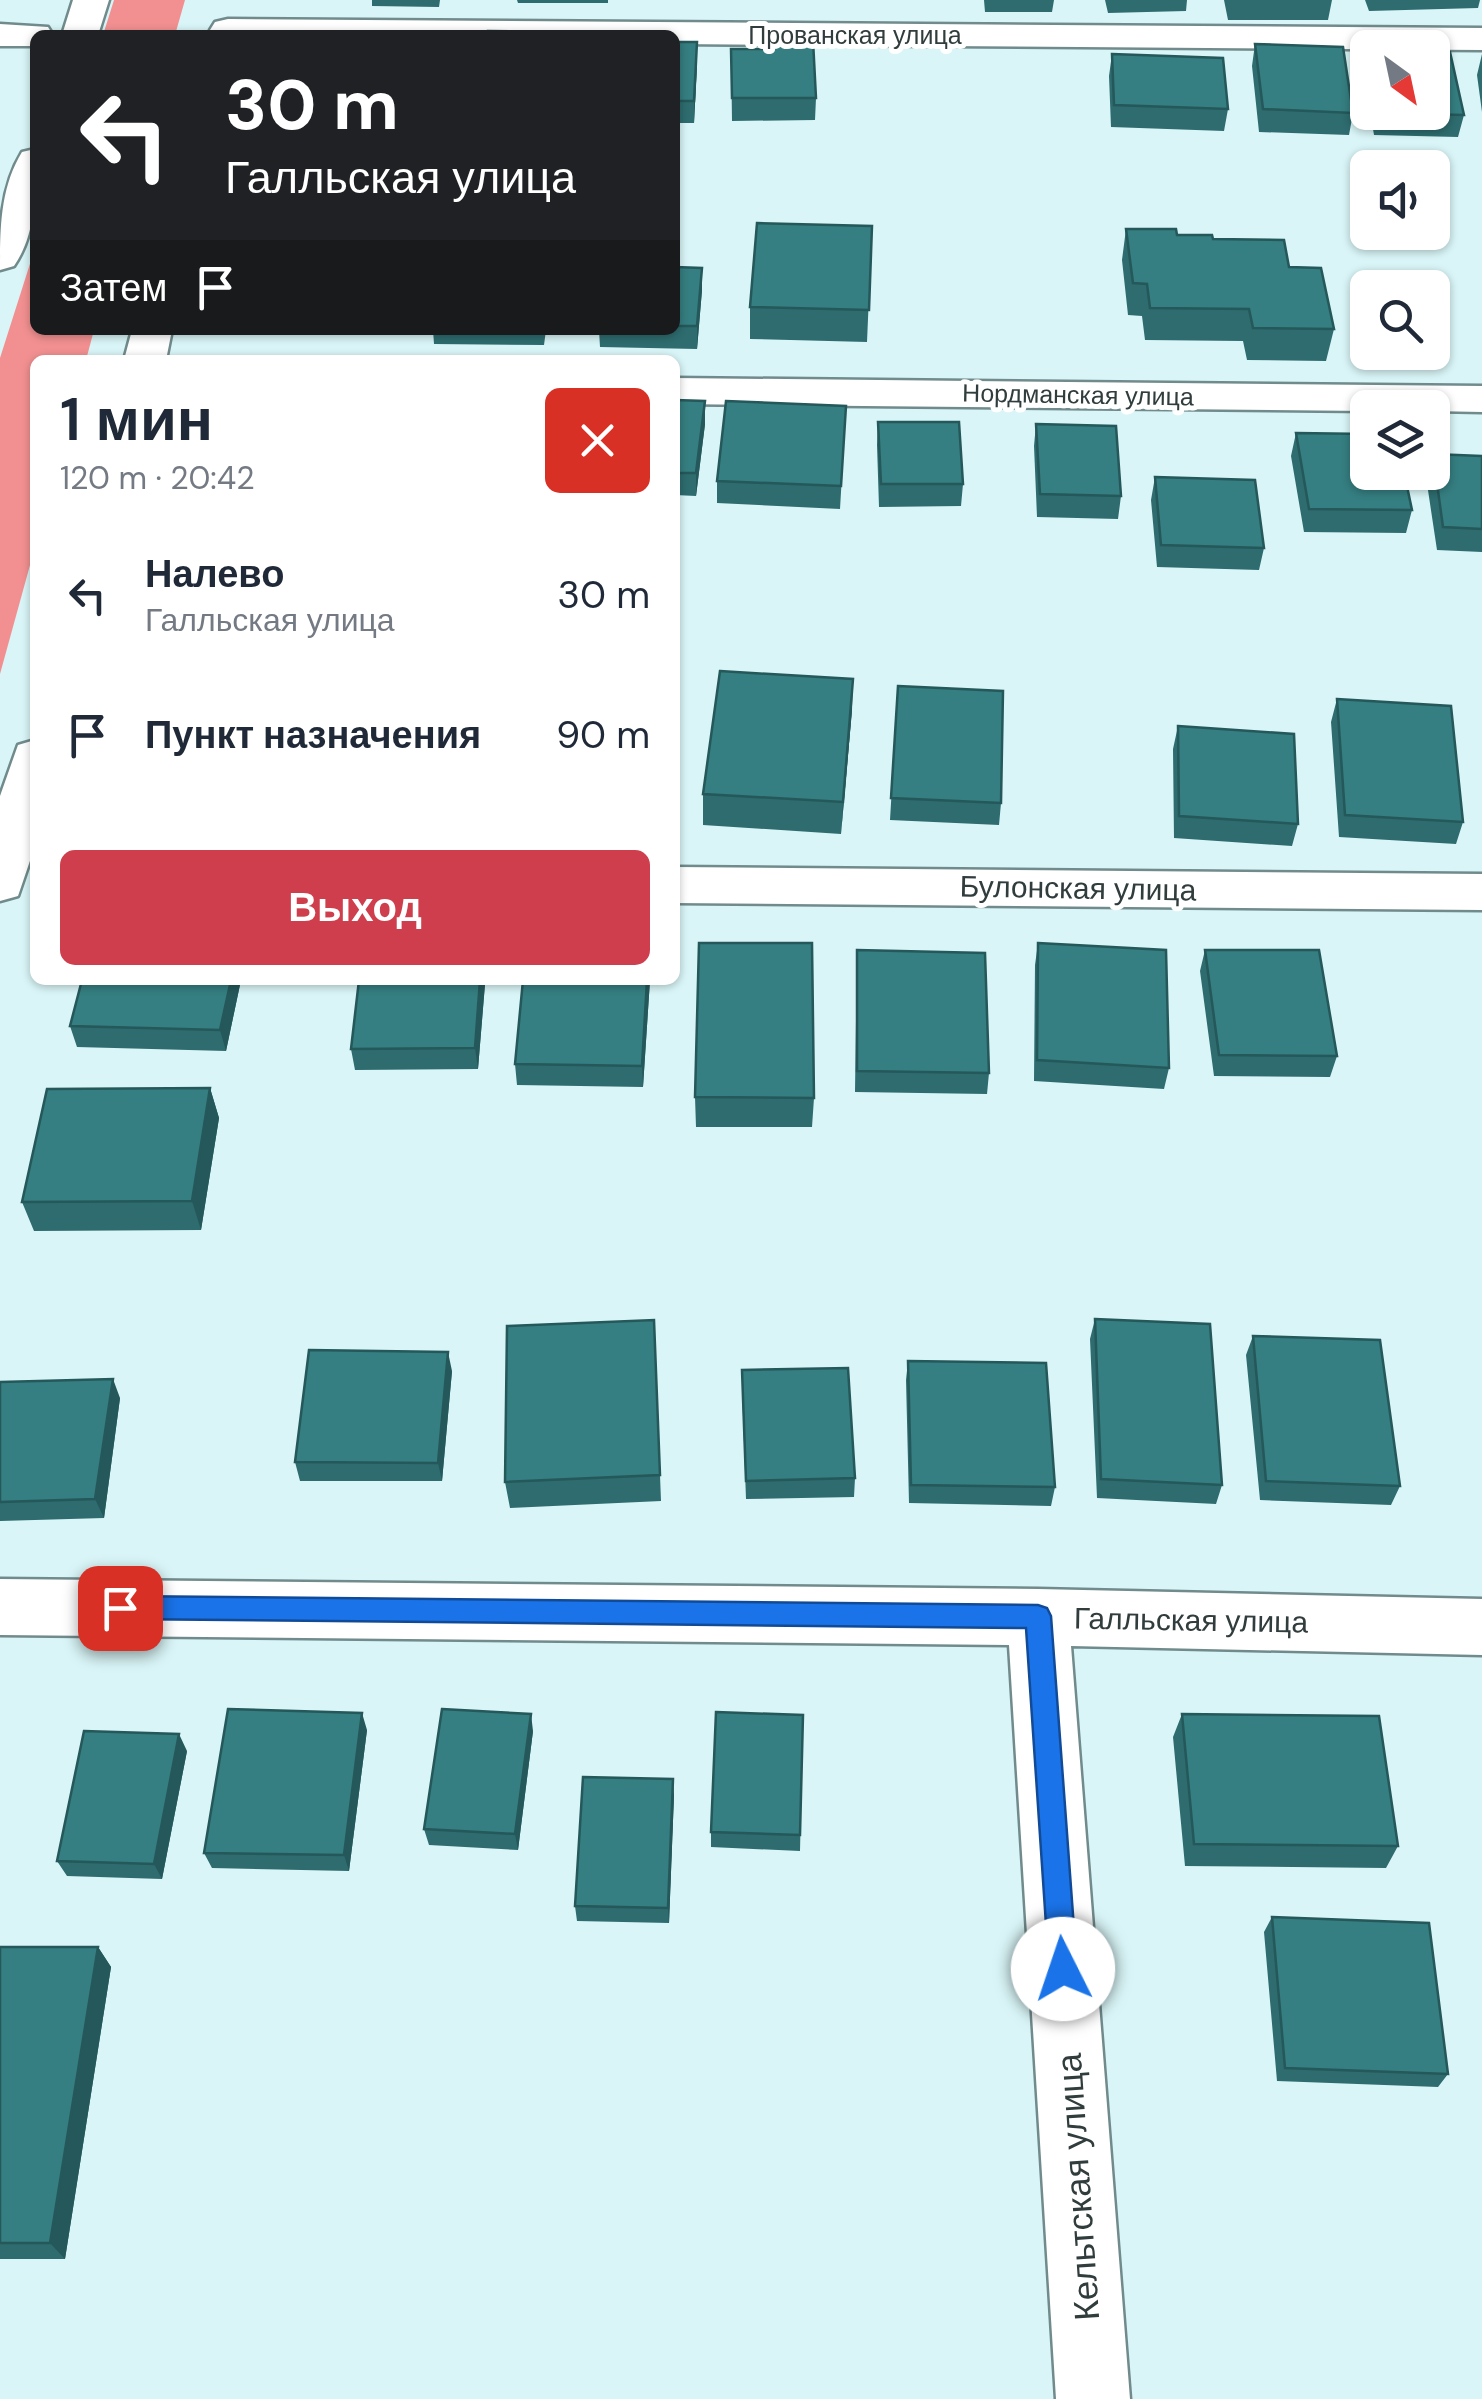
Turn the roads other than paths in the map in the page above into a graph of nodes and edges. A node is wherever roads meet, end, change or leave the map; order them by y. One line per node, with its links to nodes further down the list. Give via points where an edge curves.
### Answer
1 (91, 0): 3 (street)
2 (230, 22): 6 (street, Прованская улица)
3 (82, 30)
4 (0, 35): 5 (street)
5 (30, 35)
6 (1482, 39)
7 (30, 174): 8 (street)
8 (0, 258)
9 (680, 391): 10 (street, Нордманская улица)
10 (1482, 399)
11 (30, 775): 13 (street)
12 (30, 879): 13 (street)
13 (0, 881)
14 (680, 885): 15 (street, Булонская улица)
15 (1482, 892)
16 (0, 1607): 17 (street, Галльская улица)
17 (1038, 1616): 18 (street, Галльская улица); 19 (street, Кельтская улица)
18 (1482, 1626)
19 (1093, 2399)

